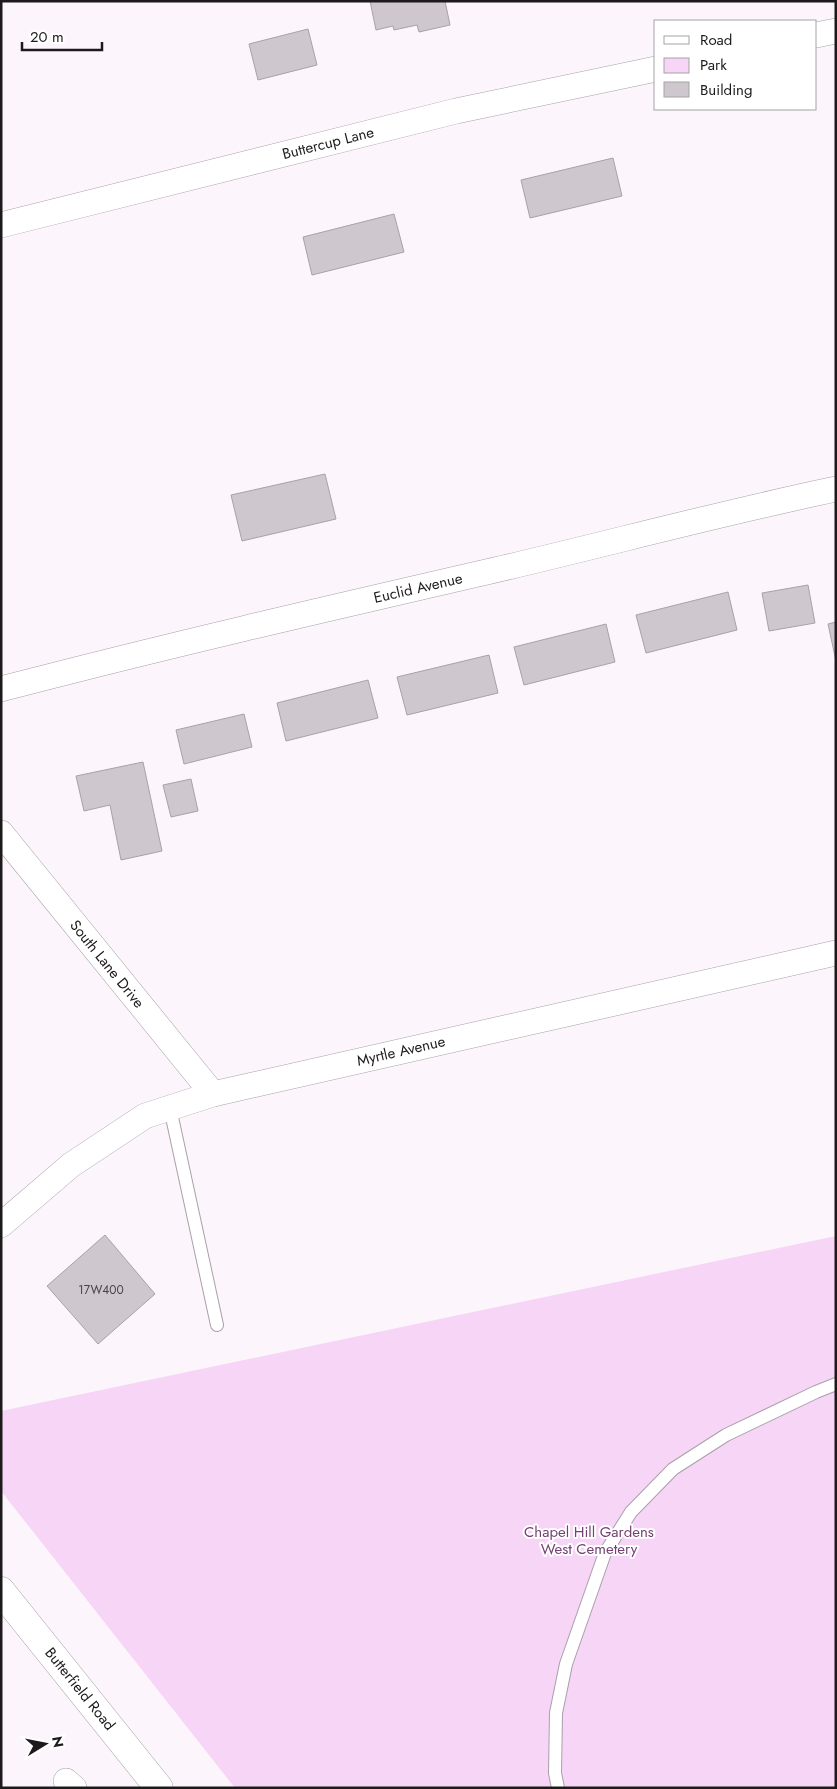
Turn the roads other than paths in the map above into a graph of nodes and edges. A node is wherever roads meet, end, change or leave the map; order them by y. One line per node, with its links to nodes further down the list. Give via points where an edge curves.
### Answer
1 (836, 31): 2 (street)
2 (817, 36)
3 (654, 69): 4 (street, Buttercup Lane, via 456,111)
4 (1, 225)
5 (836, 489): 6 (street, Euclid Avenue)
6 (1, 689)
7 (1, 833): 9 (street, South Lane Drive)
8 (836, 953): 9 (street, Myrtle Avenue)
9 (213, 1094): 10 (street, Myrtle Avenue)
10 (170, 1108): 11 (street, Myrtle Avenue, via 145,1116 71,1165); 12 (lane)
11 (1, 1225)
12 (217, 1325)
13 (836, 1384): 16 (lane, via 726,1434 673,1469 631,1512 605,1553 566,1664 556,1713 555,1773)
14 (1, 1591): 15 (main road, Butterfield Road)
15 (159, 1788)
16 (558, 1788)

